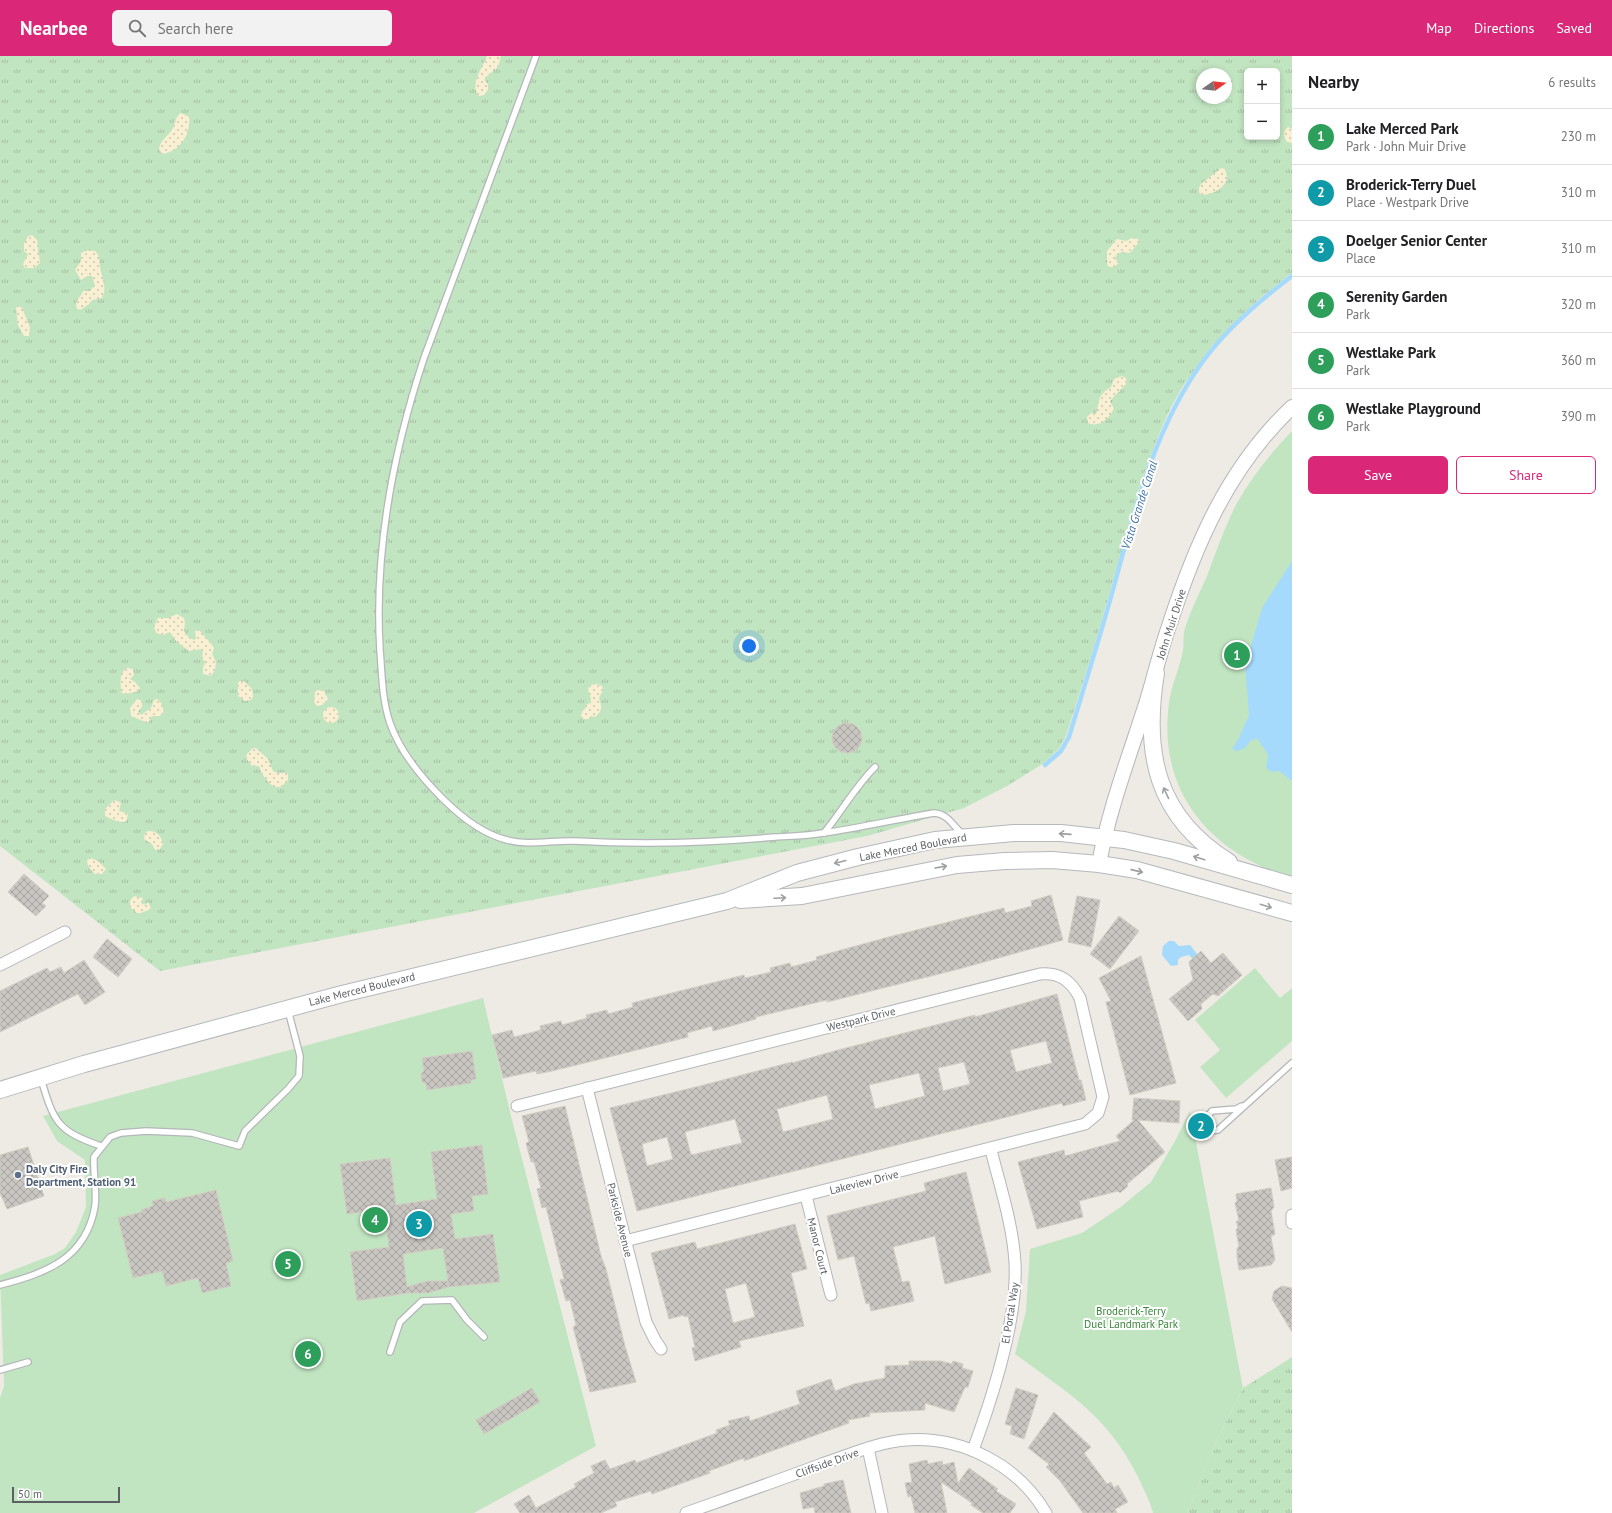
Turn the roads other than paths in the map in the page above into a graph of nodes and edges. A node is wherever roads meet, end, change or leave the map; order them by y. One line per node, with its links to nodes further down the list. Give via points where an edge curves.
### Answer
1 (536, 56): 5 (lane, via 412,392 398,450 382,542 378,591 382,675 390,722 409,760 437,793 472,824 506,840 525,843 682,843)
2 (1292, 407): 3 (street, John Muir Drive, via 1248,456 1222,497 1176,604)
3 (1156, 673): 7 (street, John Muir Drive); 9 (main road, one-way to 3, via 1216,854 1195,837 1180,819 1165,792 1155,760 1151,729)
4 (875, 767): 5 (lane, via 852,793 840,814)
5 (824, 833): 6 (lane, via 934,813 947,817)
6 (967, 836): 7 (main road, Lake Merced Boulevard, one-way to 6, via 1029,832); 11 (main road, Lake Merced Boulevard, one-way to 11, via 912,845 812,869 782,878)
7 (1104, 837): 8 (street, John Muir Drive); 9 (main road, Lake Merced Boulevard, one-way to 7, via 1174,851)
8 (1099, 864): 11 (main road, Lake Merced Boulevard, one-way to 8, via 802,896 973,863 1036,860); 12 (main road, Lake Merced Boulevard, one-way to 12, via 1175,880)
9 (1249, 874): 10 (main road, Lake Merced Boulevard)
10 (1292, 886)
11 (727, 901): 15 (main road, Lake Merced Boulevard)
12 (1292, 913)
13 (65, 932): 14 (street)
14 (0, 965)
15 (288, 1008): 17 (main road, Lake Merced Boulevard); 23 (lane, via 300,1056 299,1076 245,1131 239,1146 192,1133 146,1130 110,1137)
16 (1292, 1063): 21 (lane)
17 (40, 1077): 19 (main road, Lake Merced Boulevard); 23 (lane, via 50,1110 61,1127 78,1138)
18 (587, 1088): 20 (street, Westpark Drive); 22 (street, Westpark Drive, via 1048,973 1063,977 1080,998 1102,1088 1103,1097); 28 (street, Parkside Avenue)
19 (0, 1090)
20 (517, 1106)
21 (1242, 1106): 21 (lane, via 1214,1132 1203,1125 1212,1111)
22 (1098, 1113): 24 (street, Lakeview Drive, via 1078,1128)
23 (101, 1146): 29 (lane, via 94,1157 95,1206 88,1230 71,1254 38,1274)
24 (991, 1150): 25 (street, Lakeview Drive); 37 (street, El Portal Way, via 1013,1242 1015,1283 1003,1351)
25 (806, 1196): 28 (street, Lakeview Drive); 30 (street, Manor Court)
26 (1292, 1215): 27 (street)
27 (1292, 1223)
28 (626, 1242): 32 (street, Parkside Avenue, via 646,1322)
29 (0, 1286)
30 (830, 1295)
31 (484, 1337): 33 (lane, via 452,1300 422,1301 400,1322)
32 (661, 1349)
33 (390, 1352)
34 (28, 1362): 35 (lane)
35 (0, 1370)
36 (868, 1448): 37 (street, Cliffside Drive, via 900,1440 921,1439); 38 (street, Cliffside Drive); 40 (street)
37 (973, 1450): 41 (street, Cliffside Drive, via 1017,1477 1031,1491)
38 (709, 1509): 39 (street, Cliffside Drive)
39 (686, 1513)
40 (882, 1513)
41 (1046, 1513)

